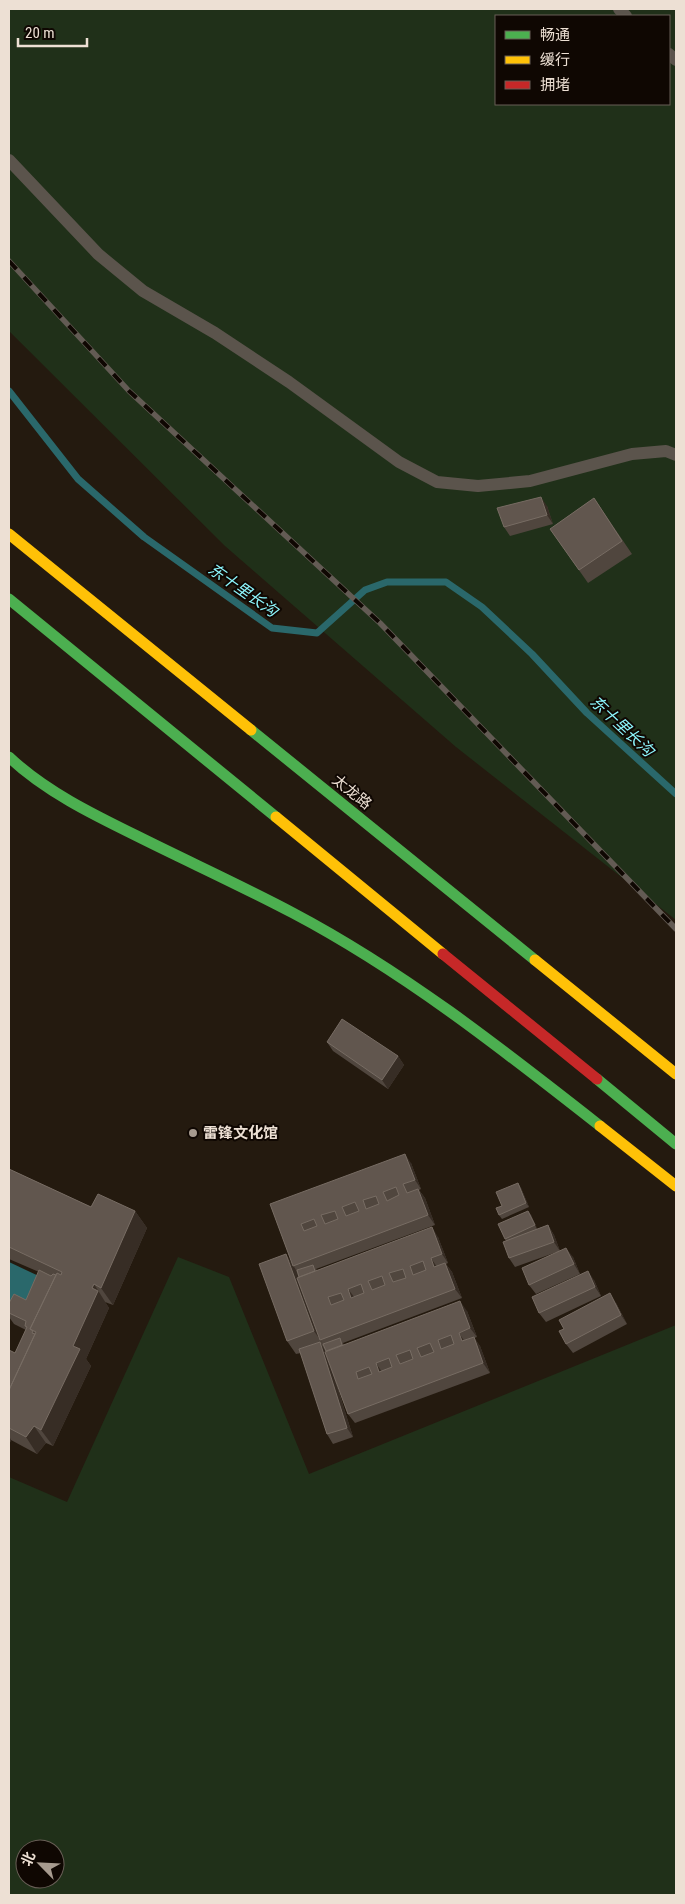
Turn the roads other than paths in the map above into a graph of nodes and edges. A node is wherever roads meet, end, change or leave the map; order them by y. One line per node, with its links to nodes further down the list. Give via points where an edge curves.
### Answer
1 (9, 160): 3 (lane, via 98,254 142,291 215,333 399,462 437,482 478,486 530,481 632,454)
2 (676, 443): 3 (lane)
3 (671, 453)
4 (9, 534): 7 (street, 太龙路)
5 (9, 599): 8 (street)
6 (9, 757): 9 (street, via 26,773 94,815 293,913 377,961 527,1068)
7 (676, 1074)
8 (676, 1144)
9 (676, 1186)

